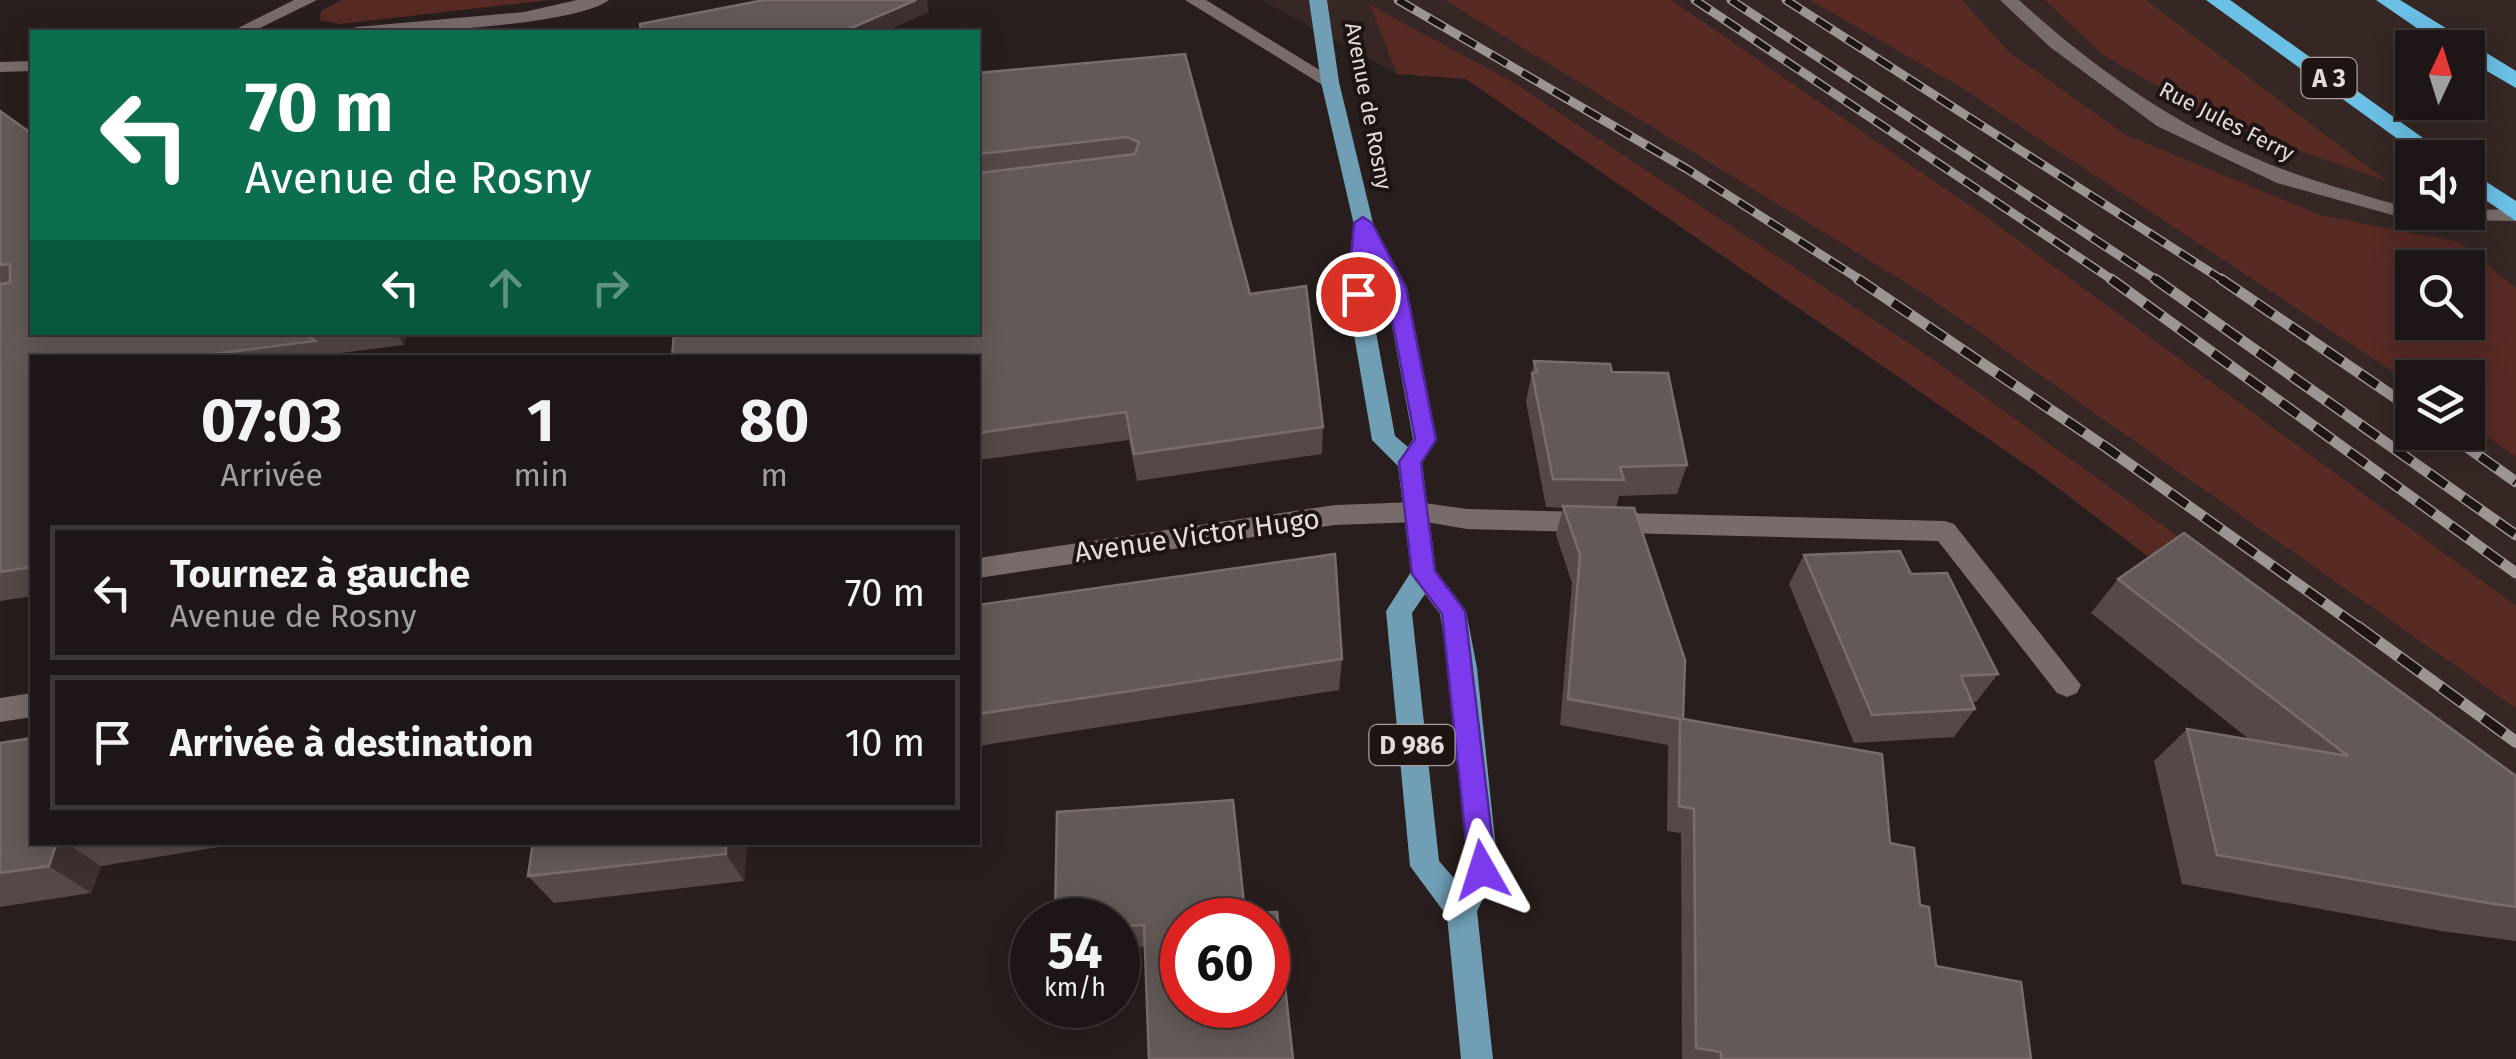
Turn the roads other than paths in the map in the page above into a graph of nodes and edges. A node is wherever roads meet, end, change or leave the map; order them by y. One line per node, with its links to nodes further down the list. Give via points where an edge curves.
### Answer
1 (308, 0): 8 (street)
2 (600, 0): 9 (street, via 524,17)
3 (1194, 0): 14 (street)
4 (2009, 0): 18 (street, Rue Jules Ferry, via 2164,122 2284,179 2407,213)
5 (2216, 0): 16 (highway, A 3)
6 (2386, 0): 10 (highway)
7 (1319, 4): 14 (main road, Avenue de Rosny)
8 (243, 30)
9 (378, 30)
10 (2434, 30)
11 (2485, 62): 15 (highway)
12 (30, 66): 13 (street)
13 (0, 68)
14 (1330, 82): 19 (main road, Avenue de Rosny)
15 (2516, 82)
16 (2414, 140)
17 (2485, 191): 18 (highway)
18 (2516, 214)
19 (1363, 223): 20 (main road, Avenue de Rosny, via 1358,294 1384,440); 20 (main road, Avenue de Rosny, via 1396,288 1418,386 1426,440)
20 (1410, 462): 21 (main road, Avenue de Rosny)
21 (1417, 512): 22 (street, Avenue Victor Hugo, via 1335,515); 23 (main road, Avenue de Rosny); 24 (street, Avenue Victor Hugo, via 1467,519 1945,531)
22 (980, 568)
23 (1424, 574): 27 (main road, D 986, via 1454,611 1463,668 1482,870); 27 (main road, D 986, via 1399,611 1425,866)
24 (2067, 685)
25 (30, 706): 26 (street)
26 (0, 710)
27 (1462, 910): 28 (main road, D 986)
28 (1478, 1059)

